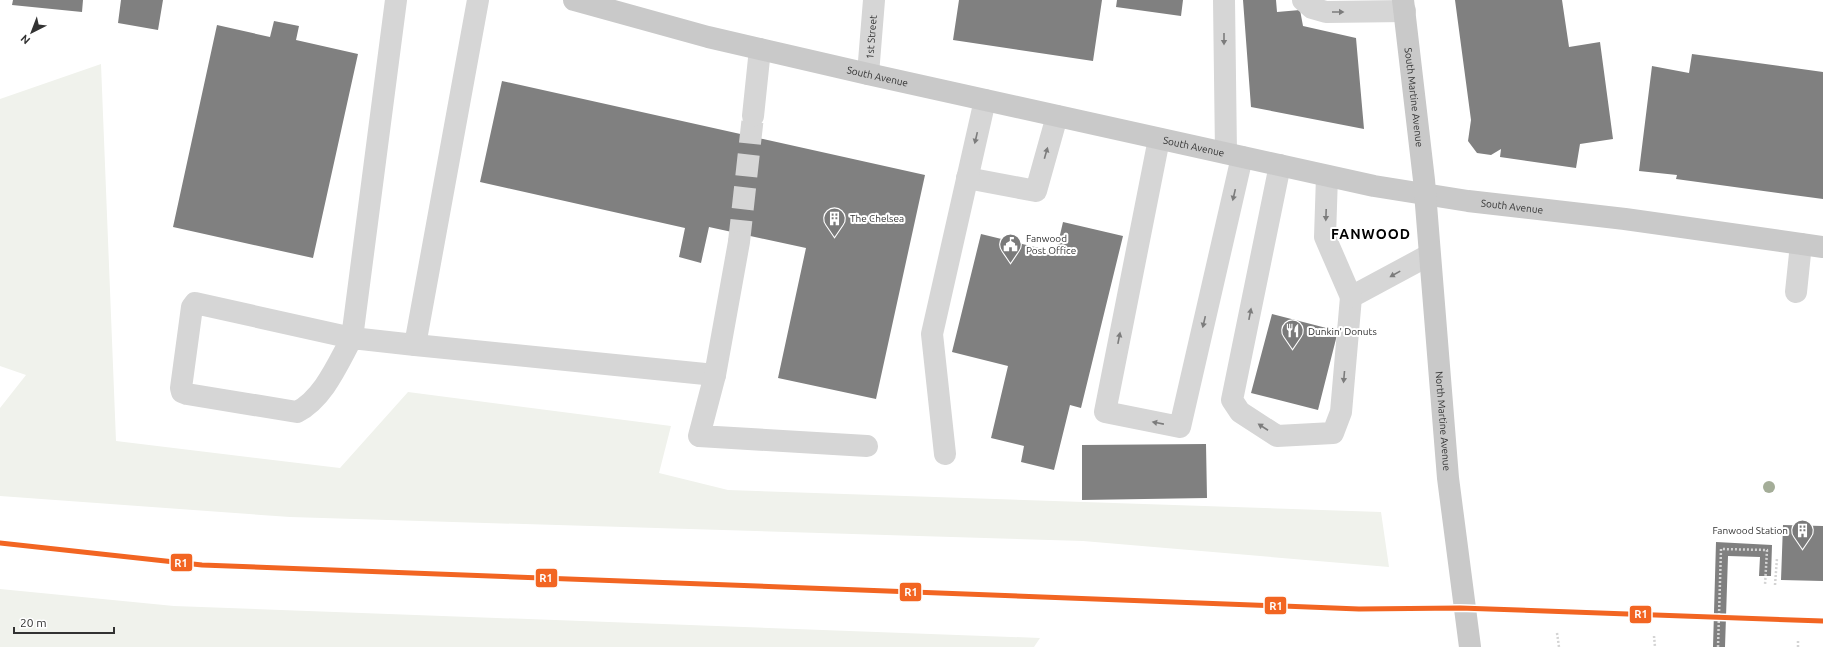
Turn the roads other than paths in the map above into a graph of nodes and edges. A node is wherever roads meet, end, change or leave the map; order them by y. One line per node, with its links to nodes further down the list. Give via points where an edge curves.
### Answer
1 (396, 0): 25 (street)
2 (478, 0): 26 (street)
3 (574, 0): 8 (main road, South Avenue)
4 (874, 0): 9 (street, 1st Street)
5 (1224, 0): 14 (street, one-way to 14)
6 (1303, 0): 7 (street, one-way to 7, via 1312,8 1326,12)
7 (1404, 6): 18 (main road, South Martine Avenue)
8 (760, 49): 9 (main road, South Avenue); 11 (street)
9 (868, 74): 10 (main road, South Avenue)
10 (985, 100): 12 (main road, South Avenue); 17 (street, one-way to 17)
11 (753, 116)
12 (1058, 116): 13 (main road, South Avenue); 17 (street, one-way to 12, via 1036,191)
13 (1159, 139): 14 (main road, South Avenue); 14 (street, one-way to 13, via 1180,427 1105,412)
14 (1234, 155): 15 (main road, South Avenue)
15 (1280, 165): 16 (main road, South Avenue); 24 (street, one-way to 15, via 1341,412 1333,433 1277,436 1240,412 1232,400)
16 (1327, 176): 18 (main road, South Avenue); 24 (street, one-way to 24, via 1325,237)
17 (967, 178): 29 (street, via 932,334)
18 (1425, 195): 20 (main road, South Avenue, via 1666,224); 22 (main road, North Martine Avenue)
19 (739, 242): 27 (street)
20 (1801, 244): 21 (main road, South Avenue); 23 (street)
21 (1823, 246)
22 (1429, 255): 24 (street, one-way to 24); 30 (main road, North Martine Avenue, via 1448,478)
23 (1796, 292)
24 (1351, 297)
25 (352, 338): 25 (street, via 195,303 192,307 182,392 297,412 326,385); 26 (street)
26 (416, 345): 27 (street)
27 (716, 375): 28 (street, via 699,436)
28 (867, 446)
29 (945, 454)
30 (1470, 647)

